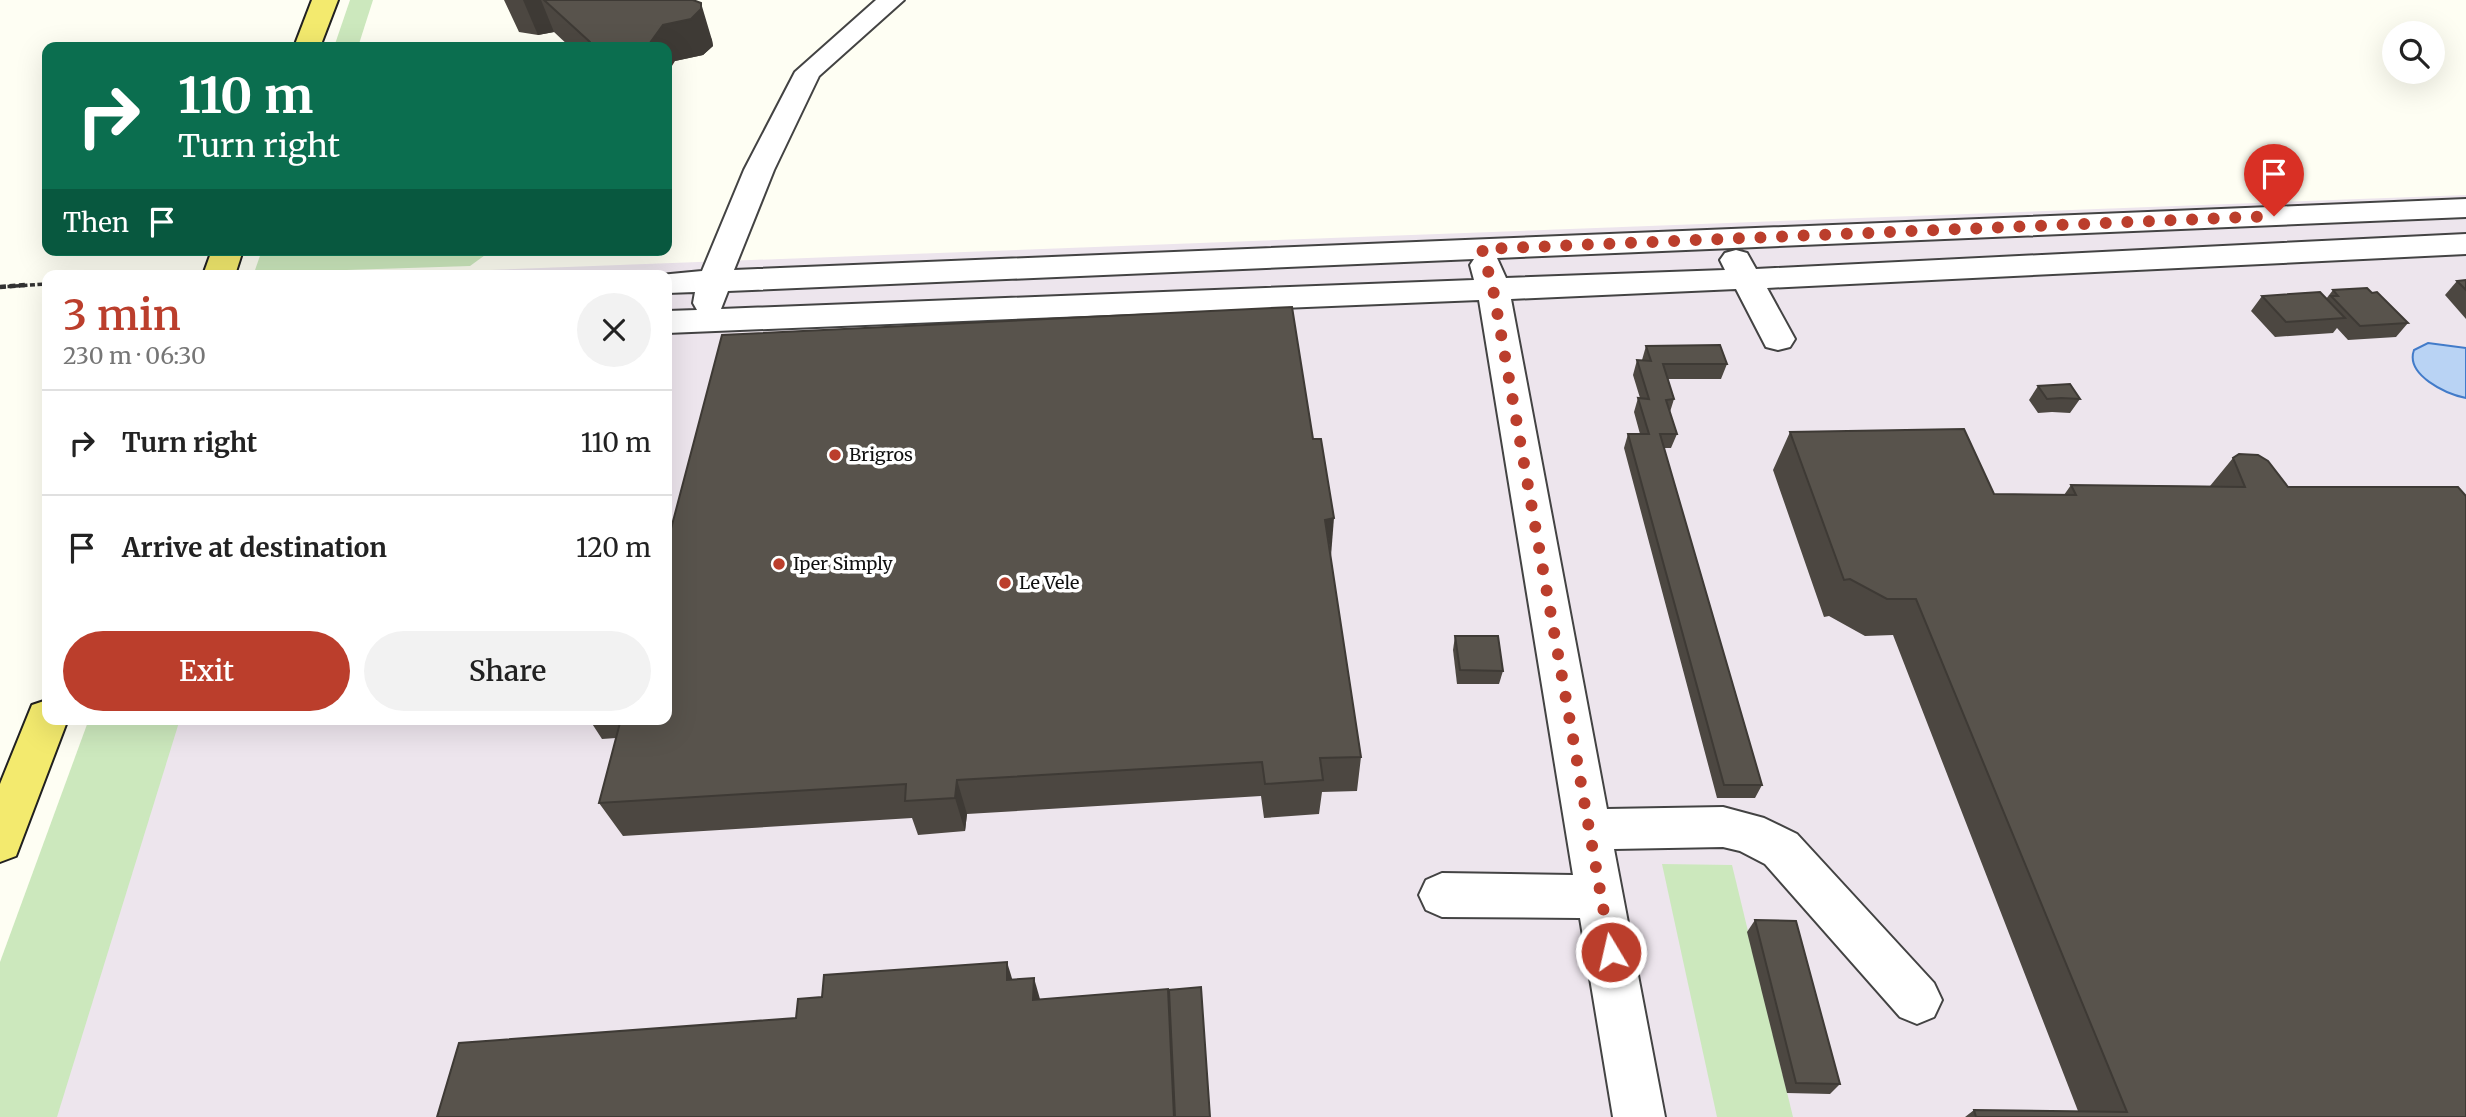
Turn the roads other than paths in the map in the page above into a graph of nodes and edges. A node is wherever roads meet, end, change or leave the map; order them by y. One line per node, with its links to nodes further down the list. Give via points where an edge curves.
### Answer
1 (325, 0): 3 (main road)
2 (891, 0): 10 (street, via 808,72 759,170)
3 (309, 42)
4 (2466, 208): 5 (street)
5 (1726, 239): 7 (street); 9 (street)
6 (2466, 244): 9 (street)
7 (1482, 249): 8 (street); 12 (street)
8 (994, 270): 10 (street); 13 (street)
9 (1747, 279): 12 (street); 16 (street)
10 (714, 281): 11 (street); 14 (street)
11 (672, 283)
12 (1493, 289): 13 (street); 18 (street)
13 (996, 308): 14 (street)
14 (705, 320): 15 (street)
15 (672, 322)
16 (1778, 339)
17 (44, 725): 19 (main road)
18 (1590, 829): 21 (street); 22 (street, via 1724,827 1748,832 1781,849)
19 (0, 842)
20 (1442, 894): 21 (street)
21 (1602, 897): 23 (street)
22 (1917, 1000)
23 (1639, 1117)

